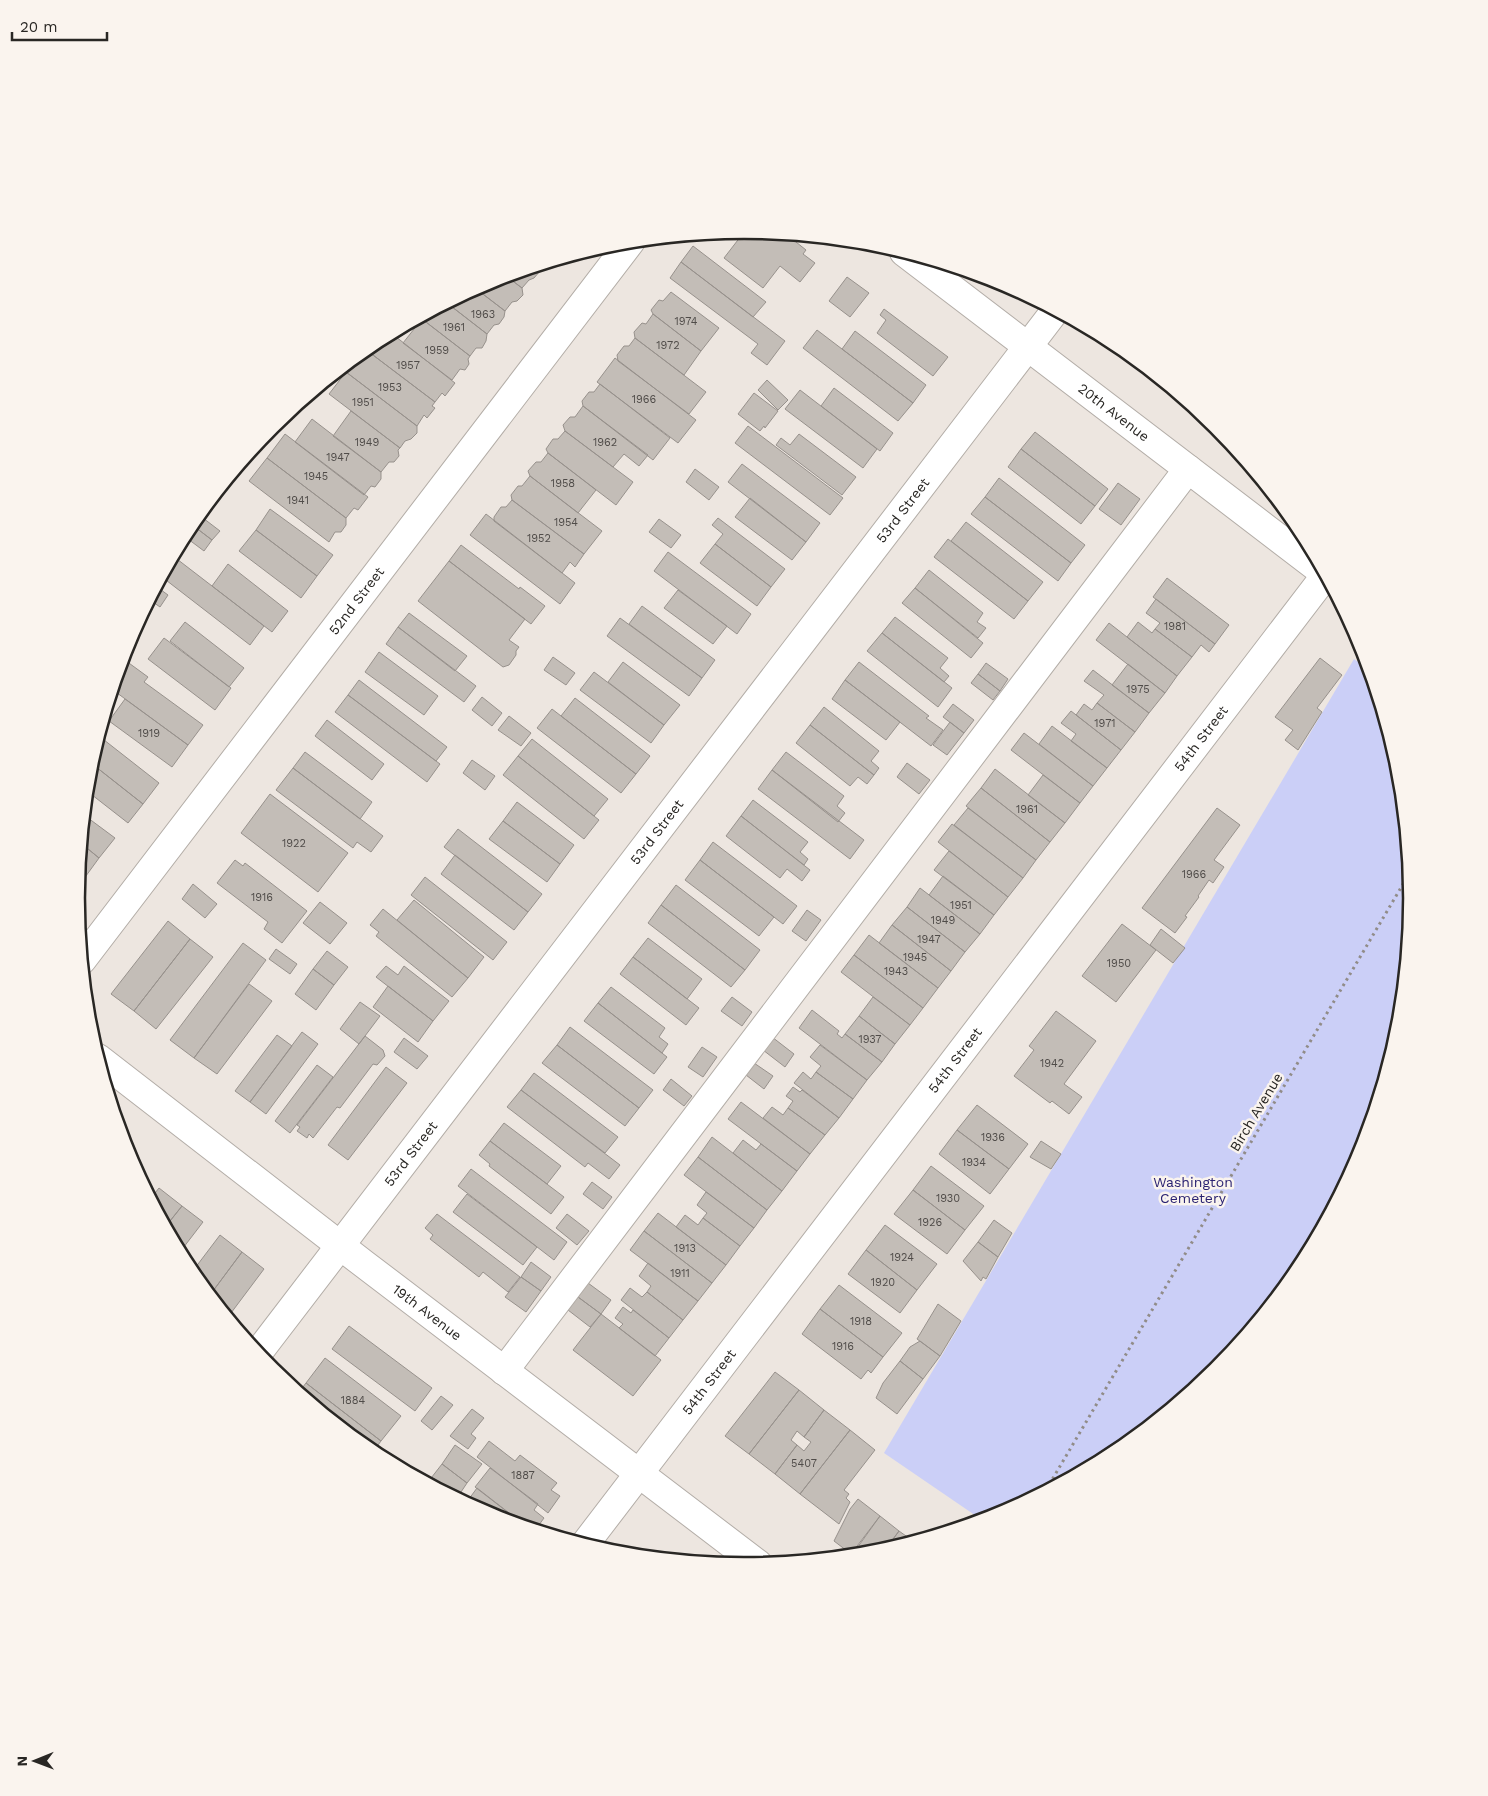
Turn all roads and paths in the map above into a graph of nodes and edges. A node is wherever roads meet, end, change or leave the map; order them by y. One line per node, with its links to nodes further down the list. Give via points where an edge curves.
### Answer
1 (624, 251): 9 (street, 52nd Street)
2 (916, 261): 4 (street, 20th Avenue)
3 (1052, 315): 4 (street, 53rd Street)
4 (1027, 347): 5 (street, 20th Avenue); 11 (street, 53rd Street)
5 (1188, 469): 6 (street, 20th Avenue); 13 (street)
6 (1312, 564)
7 (1321, 581): 14 (street, 54th Street)
8 (1403, 885): 15 (path, Birch Avenue)
9 (87, 953)
10 (106, 1064): 11 (street, 19th Avenue)
11 (340, 1246): 12 (street, 53rd Street); 13 (street, 19th Avenue)
12 (262, 1347)
13 (504, 1371): 14 (street, 19th Avenue)
14 (639, 1474): 16 (street, 54th Street); 17 (street, 19th Avenue)
15 (1052, 1480)
16 (589, 1538)
17 (749, 1557)

